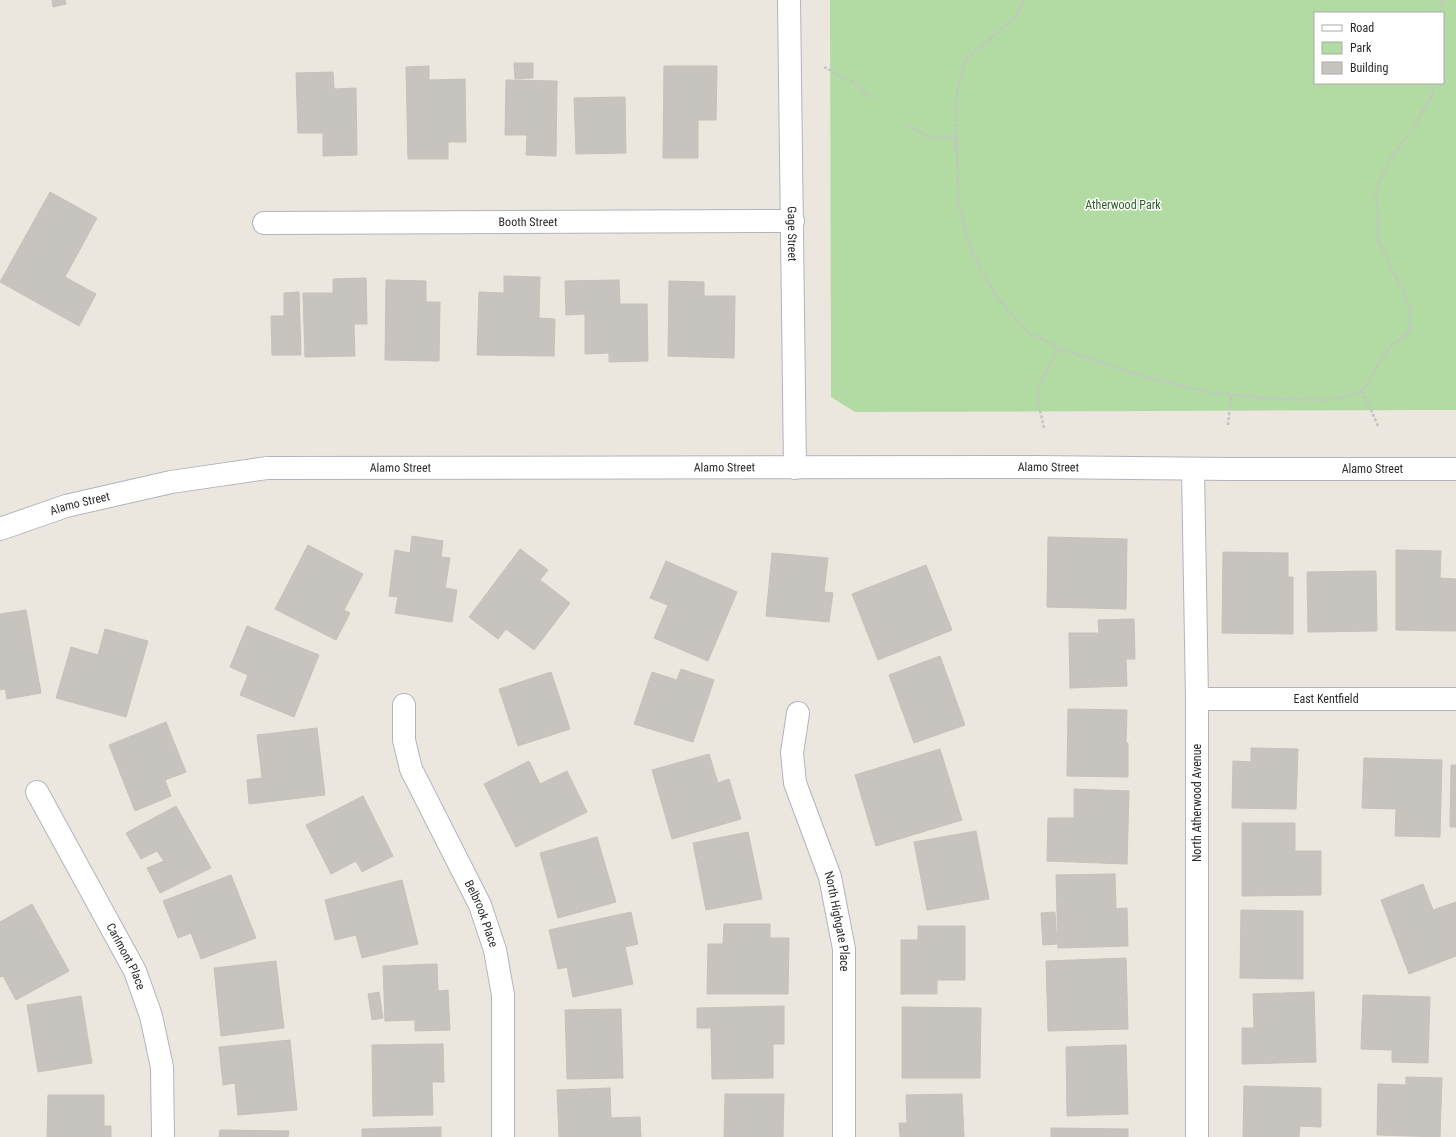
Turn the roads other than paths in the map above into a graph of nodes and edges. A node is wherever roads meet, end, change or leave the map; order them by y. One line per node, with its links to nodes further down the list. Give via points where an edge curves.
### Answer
1 (789, 0): 2 (street, Gage Street)
2 (793, 221): 3 (street, Booth Street); 4 (street, Gage Street)
3 (264, 223)
4 (795, 468): 5 (street, Alamo Street); 7 (street, Alamo Street, via 267,468 163,484 66,506)
5 (1193, 469): 6 (street, Alamo Street); 8 (street, North Atherwood Avenue)
6 (1456, 469)
7 (0, 529)
8 (1197, 699): 9 (street, East Kentfield); 16 (street, North Atherwood Avenue)
9 (1456, 699)
10 (404, 705): 14 (street, Belbrook Place, via 404,740 411,769 480,905 495,950 503,995)
11 (798, 713): 15 (street, North Highgate Place, via 792,753 795,783 830,877 844,949)
12 (37, 792): 13 (street, Carlmont Place, via 135,971 151,1016 162,1067)
13 (163, 1137)
14 (503, 1137)
15 (844, 1137)
16 (1197, 1137)

